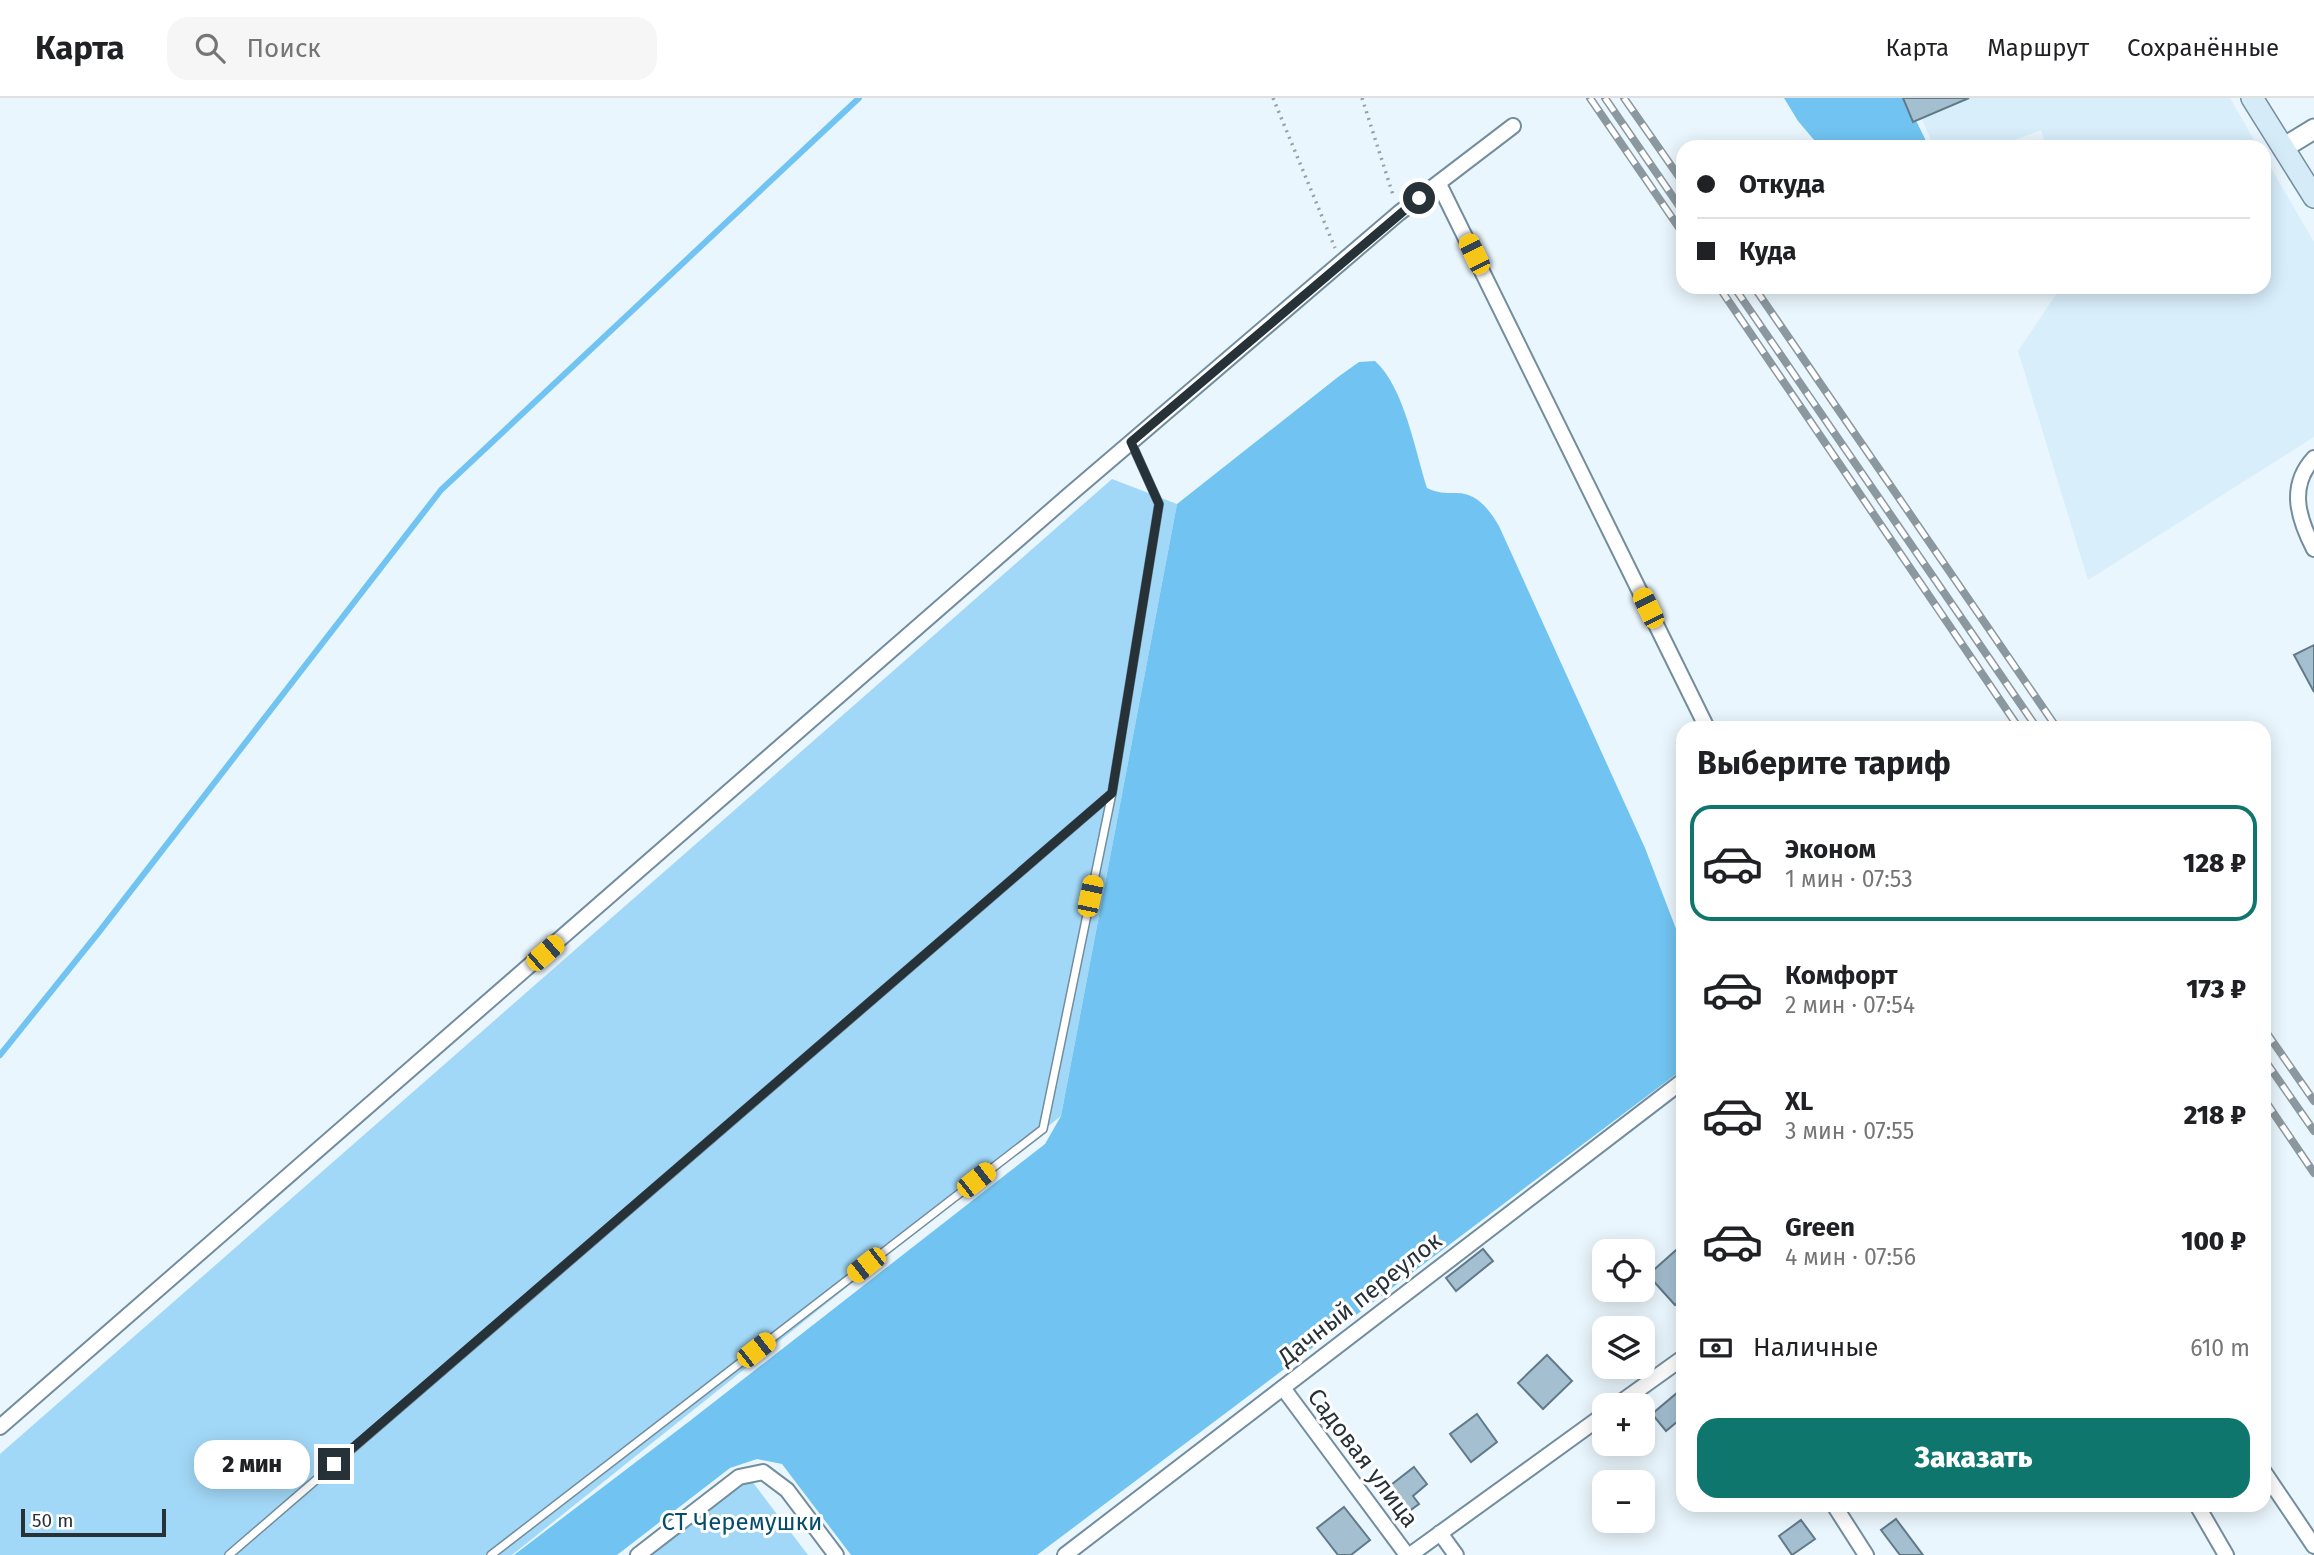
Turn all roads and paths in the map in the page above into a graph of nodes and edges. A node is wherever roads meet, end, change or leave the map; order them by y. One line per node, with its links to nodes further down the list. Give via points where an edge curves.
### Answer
1 (1273, 98): 10 (path)
2 (1362, 98): 9 (path)
3 (2252, 98): 6 (main road)
4 (1513, 126): 7 (street)
5 (2314, 129): 6 (street)
6 (2283, 148): 8 (main road)
7 (1439, 184): 9 (street); 14 (street)
8 (2314, 197)
9 (1399, 213): 10 (street)
10 (1341, 263): 11 (street)
11 (1131, 442): 15 (lane, via 1159,504); 21 (street)
12 (2314, 458): 13 (street, via 2303,472 2298,500)
13 (2314, 549)
14 (1704, 721)
15 (1112, 793): 27 (lane); 28 (lane, via 1043,1129)
16 (1676, 1086): 18 (street, Дачный переулок)
17 (1676, 1363): 19 (street)
18 (1283, 1388): 31 (street, Дачный переулок); 32 (street, Садовая улица)
19 (1634, 1393)
20 (1592, 1423): 25 (street)
21 (0, 1427)
22 (2271, 1482): 26 (street)
23 (1838, 1512): 34 (street)
24 (2201, 1512): 35 (street)
25 (1440, 1533): 32 (street); 33 (street, Садовая улица)
26 (2314, 1546)
27 (229, 1555)
28 (491, 1555)
29 (638, 1555): 30 (street, via 739,1477 763,1472 787,1490)
30 (836, 1555)
31 (1065, 1555)
32 (1408, 1555)
33 (1456, 1555)
34 (1866, 1555)
35 (2226, 1555)

